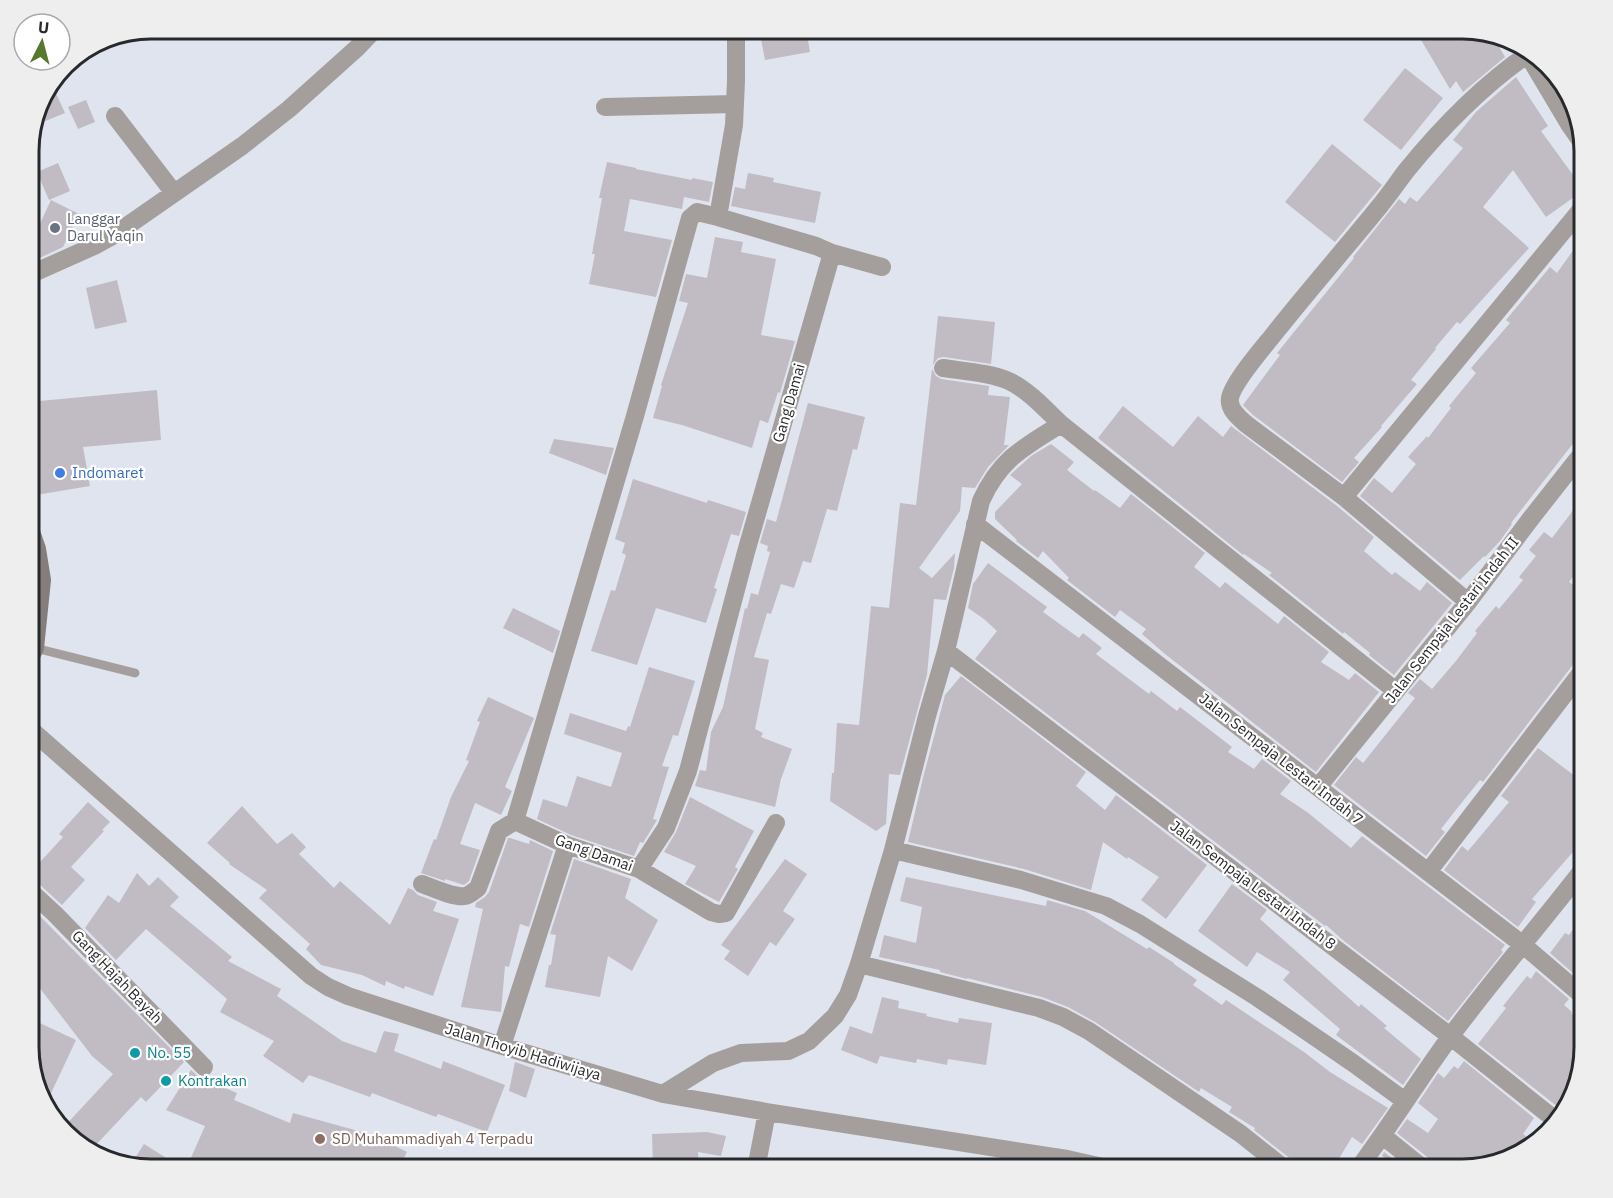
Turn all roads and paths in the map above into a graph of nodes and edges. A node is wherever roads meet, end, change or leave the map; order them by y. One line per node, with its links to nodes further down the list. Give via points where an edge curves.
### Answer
1 (365, 39): 9 (street, via 289,109)
2 (736, 39): 5 (street)
3 (1522, 56): 18 (street, via 1478,94 1407,170 1234,388 1230,403 1246,424)
4 (1536, 67): 8 (street)
5 (735, 104): 6 (street); 10 (street)
6 (604, 107)
7 (115, 116): 9 (street)
8 (1571, 127)
9 (174, 193): 14 (street, via 94,246)
10 (718, 217): 12 (street); 30 (street, via 697,213 690,218)
11 (1574, 218): 18 (street)
12 (832, 253): 13 (street); 34 (street, Gang Damai, via 688,771 666,828)
13 (882, 267)
14 (39, 271)
15 (943, 368): 16 (street, via 1009,381)
16 (1061, 424): 19 (street, via 1020,449 999,469 981,501); 27 (street)
17 (1574, 464): 22 (street, Jalan Sempaja Lestari Indah II)
18 (1344, 497): 22 (street)
19 (975, 524): 23 (street); 29 (street, Jalan Sempaja Lestari Indah 7)
20 (39, 561): 21 (street)
21 (39, 602)
22 (1468, 602): 27 (street, Jalan Sempaja Lestari Indah II)
23 (946, 651): 33 (street); 42 (street, Jalan Sempaja Lestari Indah 8)
24 (39, 655): 25 (lane)
25 (135, 673)
26 (1574, 682): 35 (street)
27 (1396, 691): 29 (street, Jalan Sempaja Lestari Indah II)
28 (39, 737): 43 (street, Jalan Thoyib Hadiwijaya, via 311,976 348,996)
29 (1318, 787): 35 (street, Jalan Sempaja Lestari Indah 7)
30 (515, 821): 32 (street, Gang Damai); 37 (street, via 499,831 473,893 457,896)
31 (776, 824): 34 (street, via 726,913 711,912)
32 (567, 845): 34 (street, Gang Damai); 43 (street)
33 (893, 850): 40 (street); 46 (street, via 1021,880 1106,906 1258,998)
34 (639, 869)
35 (1428, 872): 39 (street, Jalan Sempaja Lestari Indah 7)
36 (1574, 881): 39 (street)
37 (423, 884)
38 (39, 899): 44 (street, Gang Hajah Bayah)
39 (1522, 944): 41 (street, Jalan Sempaja Lestari Indah 7); 42 (street)
40 (859, 964): 45 (street, via 835,1017 809,1041 788,1051 741,1053 713,1063); 52 (street, via 1063,1017 1241,1134)
41 (1574, 988)
42 (1450, 1036): 46 (street); 48 (street, Jalan Sempaja Lestari Indah 8)
43 (502, 1046): 45 (street, Jalan Thoyib Hadiwijaya)
44 (204, 1067)
45 (663, 1094): 47 (street, Jalan Thoyib Hadiwijaya)
46 (1404, 1101): 49 (street)
47 (766, 1112): 50 (street); 51 (street, Jalan Thoyib Hadiwijaya)
48 (1550, 1116)
49 (1383, 1136): 53 (street); 54 (street)
50 (758, 1159)
51 (1067, 1159)
52 (1272, 1159)
53 (1366, 1159)
54 (1411, 1159)

